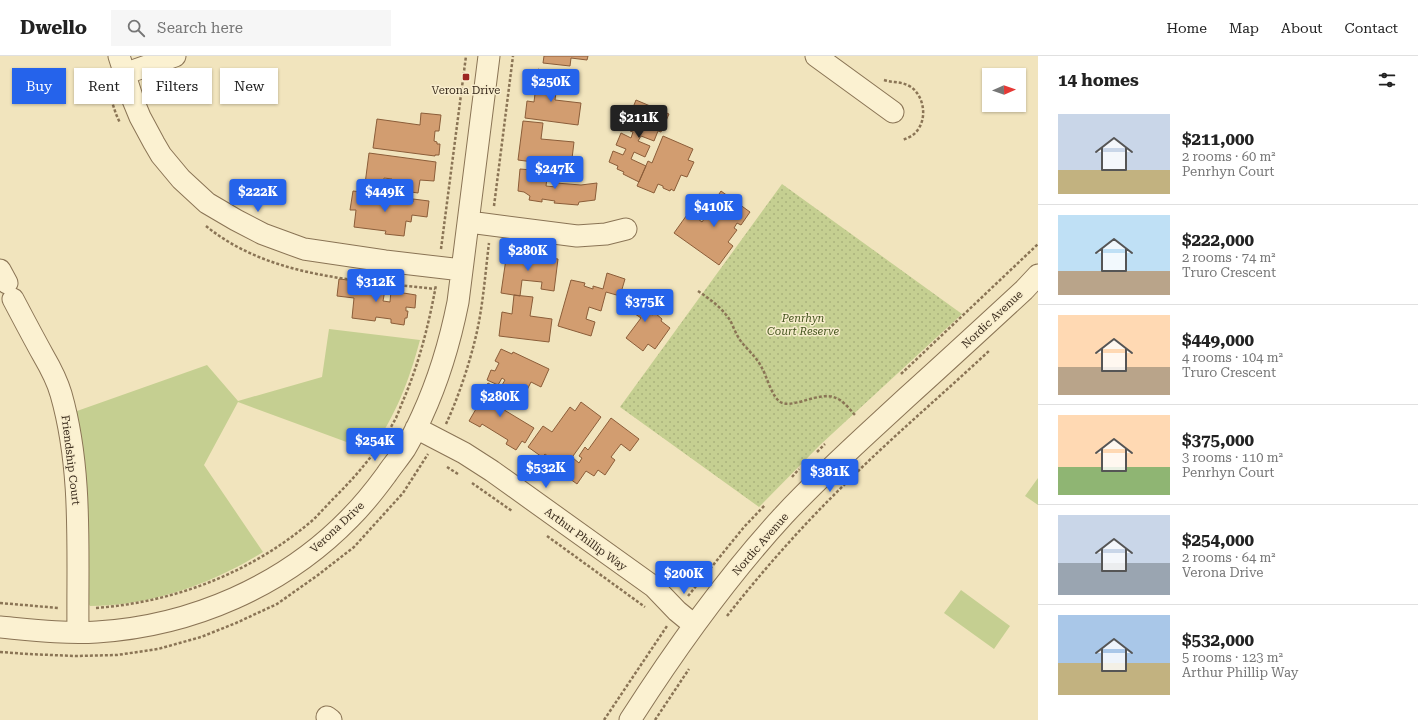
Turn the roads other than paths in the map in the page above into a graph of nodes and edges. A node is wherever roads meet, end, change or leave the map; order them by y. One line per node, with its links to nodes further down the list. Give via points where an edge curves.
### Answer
1 (175, 56): 4 (street)
2 (489, 56): 6 (street, Verona Drive)
3 (816, 56): 5 (street)
4 (122, 65): 8 (street, via 140,117 154,143 181,179 207,203 263,234 304,249)
5 (893, 112)
6 (469, 222): 7 (street, via 577,236 606,234); 8 (street, Verona Drive)
7 (626, 229)
8 (462, 270): 11 (street, Verona Drive, via 446,356)
9 (1038, 275): 12 (street, Nordic Avenue, via 809,490 758,545)
10 (7, 284): 14 (street, Friendship Court, via 61,392 78,491)
11 (416, 428): 12 (street, Arthur Phillip Way, via 492,471); 14 (street, Verona Drive, via 405,449 350,519 290,568 252,590 196,613 146,626)
12 (699, 619): 15 (street, Nordic Avenue)
13 (0, 627): 14 (street, Verona Drive)
14 (78, 632)
15 (630, 720)

